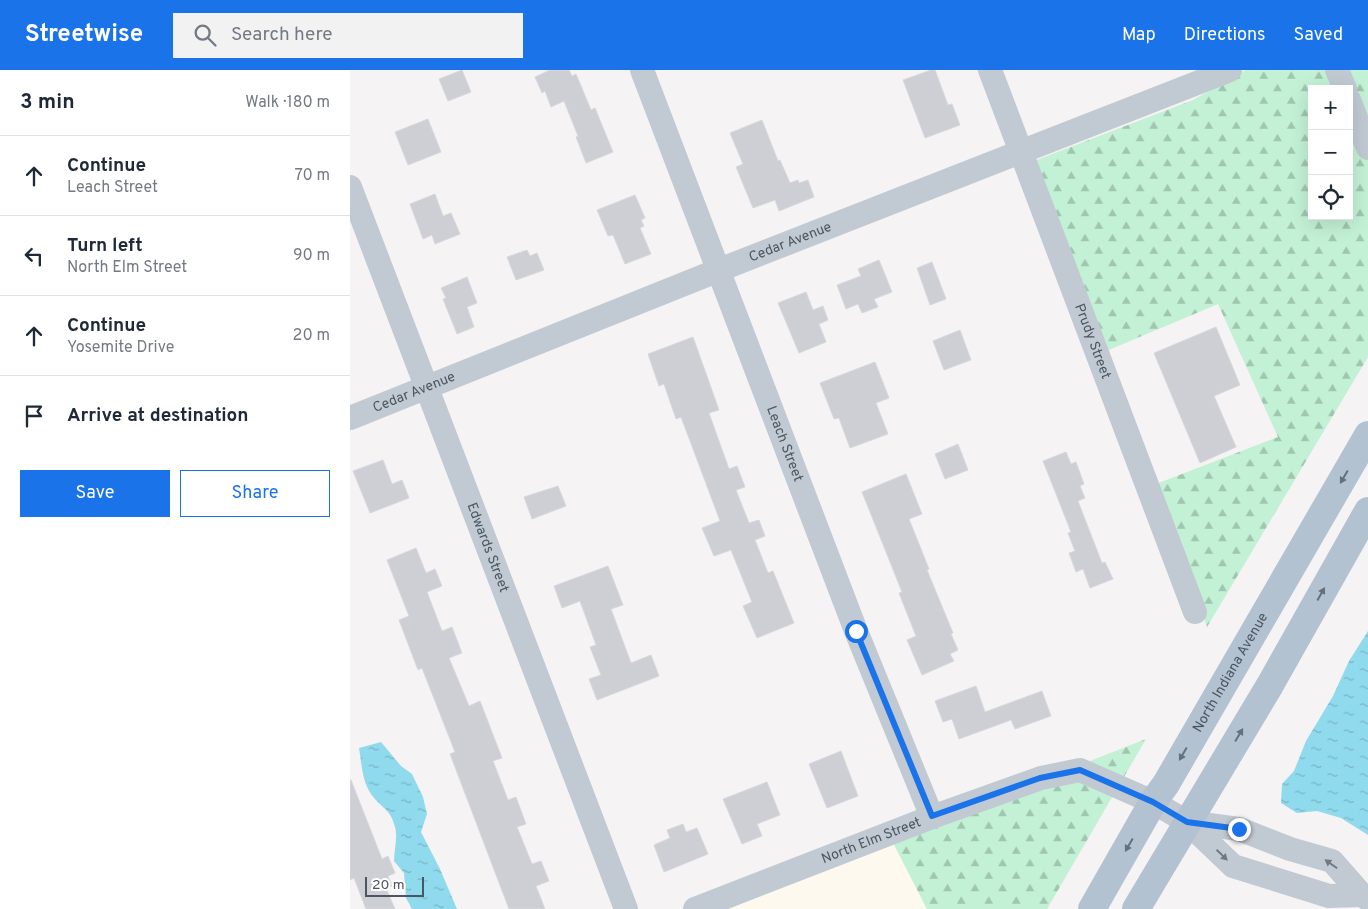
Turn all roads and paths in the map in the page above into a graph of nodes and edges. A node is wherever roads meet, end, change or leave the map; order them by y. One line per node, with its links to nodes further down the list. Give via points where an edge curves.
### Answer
1 (642, 70): 10 (street, Leach Street)
2 (990, 70): 8 (street, Prudy Street)
3 (1230, 70): 8 (street, Cedar Avenue)
4 (1337, 70): 5 (street)
5 (1343, 85)
6 (1353, 110): 7 (street)
7 (1368, 148)
8 (1020, 153): 10 (street, Cedar Avenue); 15 (street, Prudy Street)
9 (350, 187): 11 (street, Edwards Street)
10 (720, 270): 11 (street, Cedar Avenue); 17 (street, Leach Street, via 856,631)
11 (427, 388): 12 (street, Cedar Avenue); 22 (street, Edwards Street)
12 (350, 418)
13 (1368, 435): 16 (main road, North Indiana Avenue, one-way to 16, via 1221,691)
14 (1368, 510): 18 (main road, one-way to 14, via 1270,685)
15 (1195, 612)
16 (1153, 802): 17 (street, North Elm Street, via 1080,770 1040,778); 18 (street, North Elm Street); 24 (main road, North Indiana Avenue, one-way to 24)
17 (932, 816): 23 (street, North Elm Street)
18 (1187, 822): 19 (street, via 1239,829); 20 (street, one-way to 20, via 1233,866); 25 (main road)
19 (1290, 849): 20 (street); 21 (street, one-way to 19, via 1332,861)
20 (1281, 881): 21 (street, via 1329,896)
21 (1361, 901)
22 (626, 909)
23 (695, 909)
24 (1092, 909)
25 (1136, 909)

